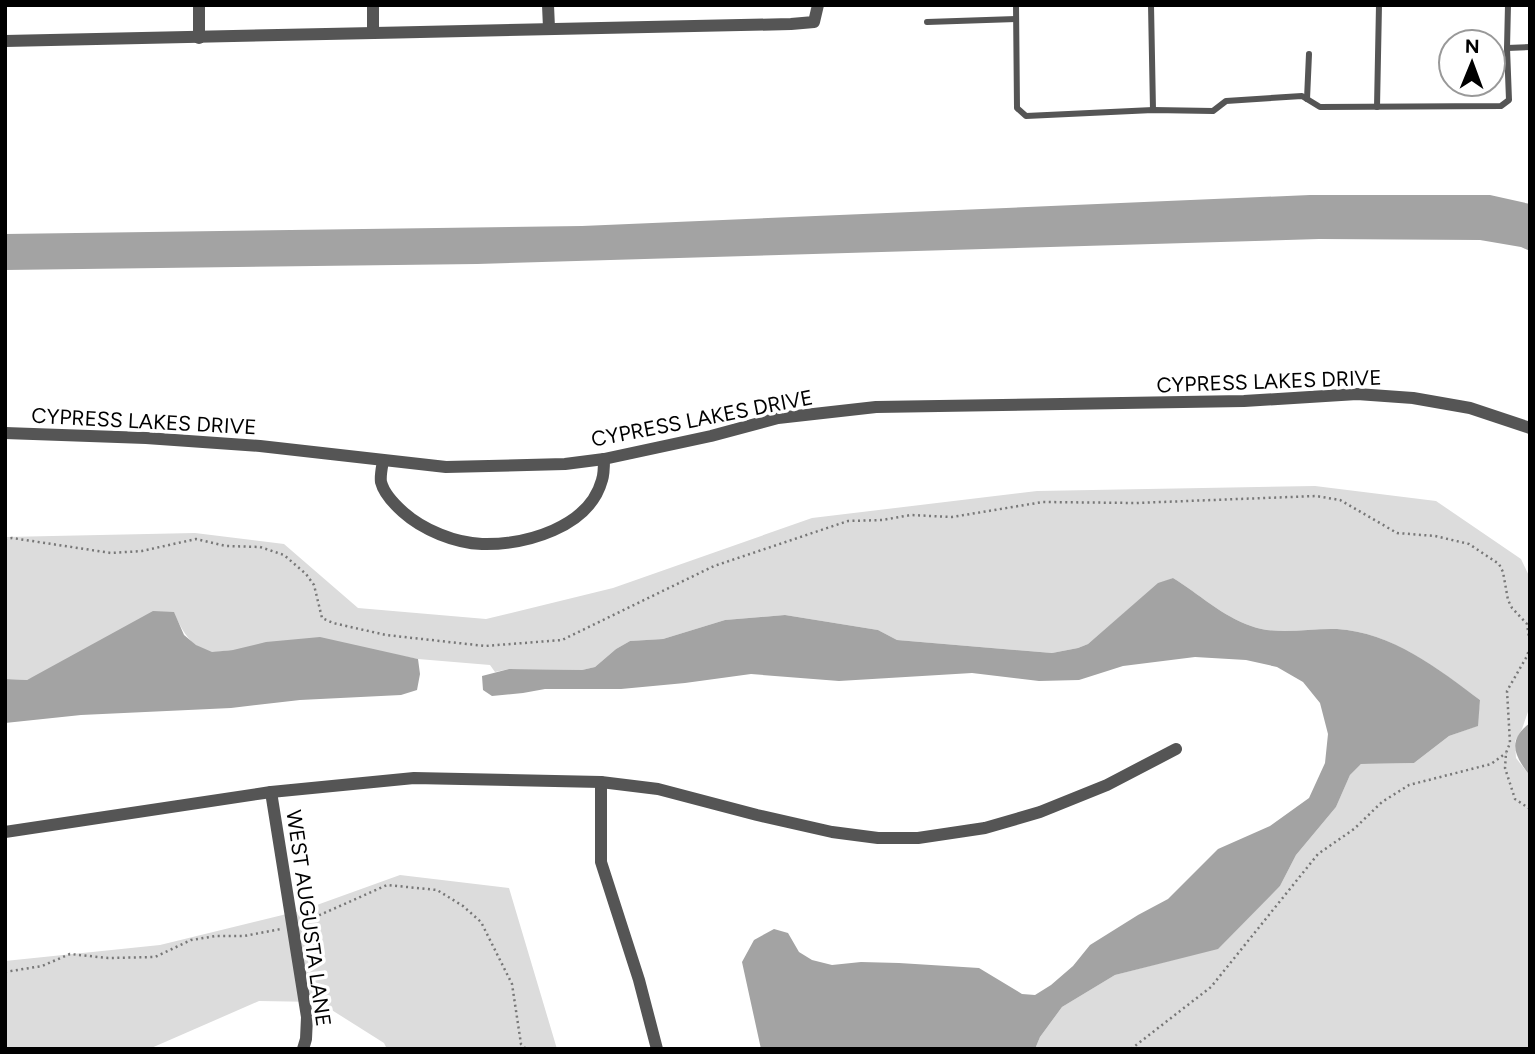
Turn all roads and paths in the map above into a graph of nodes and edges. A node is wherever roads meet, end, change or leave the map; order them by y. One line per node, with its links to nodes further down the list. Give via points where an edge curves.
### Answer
1 (199, 5): 13 (street)
2 (373, 5): 12 (street)
3 (548, 5): 11 (street)
4 (818, 5): 11 (street, via 814,22 791,24)
5 (1016, 5): 9 (lane)
6 (1151, 5): 20 (lane)
7 (1379, 5): 19 (lane)
8 (1508, 5): 16 (lane)
9 (1016, 19): 10 (lane); 20 (lane, via 1017,108 1026,116)
10 (927, 22)
11 (549, 28): 12 (street)
12 (373, 33): 13 (street)
13 (199, 38): 14 (street)
14 (5, 41)
15 (1530, 47): 16 (lane)
16 (1507, 48): 19 (lane, via 1510,100 1501,106)
17 (1309, 54): 18 (lane)
18 (1307, 99): 19 (lane, via 1320,107); 20 (lane, via 1226,101 1213,111)
19 (1377, 107)
20 (1153, 110)
21 (1530, 428): 23 (street, CYPRESS LAKES DRIVE, via 1470,408 1357,394 1244,401 876,407 778,418)
22 (5, 433): 24 (street, CYPRESS LAKES DRIVE, via 260,446)
23 (604, 459): 24 (street, CYPRESS LAKES DRIVE, via 446,467); 24 (street, via 602,481 591,503 574,519 546,534 480,544 415,523 391,501 380,481)
24 (383, 461)
25 (5, 539): 26 (path, via 111,552 142,551 196,539 260,547 284,555 306,575 314,585 322,618 333,623 386,635 485,646 562,640 713,566 848,521 911,515 952,517 1043,502 1316,496 1340,500 1396,533 1469,544 1499,564 1508,600 1527,624)
26 (1530, 646): 28 (path, via 1507,691 1510,743)
27 (1176, 749): 29 (street, via 1107,785 1040,812 985,828 918,838 832,832 658,789)
28 (1506, 753): 31 (path, via 1515,799); 35 (path, via 1492,764 1409,785 1382,802 1318,855 1211,987)
29 (601, 782): 30 (street, via 414,778); 34 (street, via 601,862)
30 (271, 792): 32 (street); 33 (street, WEST AUGUSTA LANE, via 307,1017)
31 (1530, 809)
32 (5, 832)
33 (303, 1049)
34 (657, 1049)
35 (1132, 1049)

